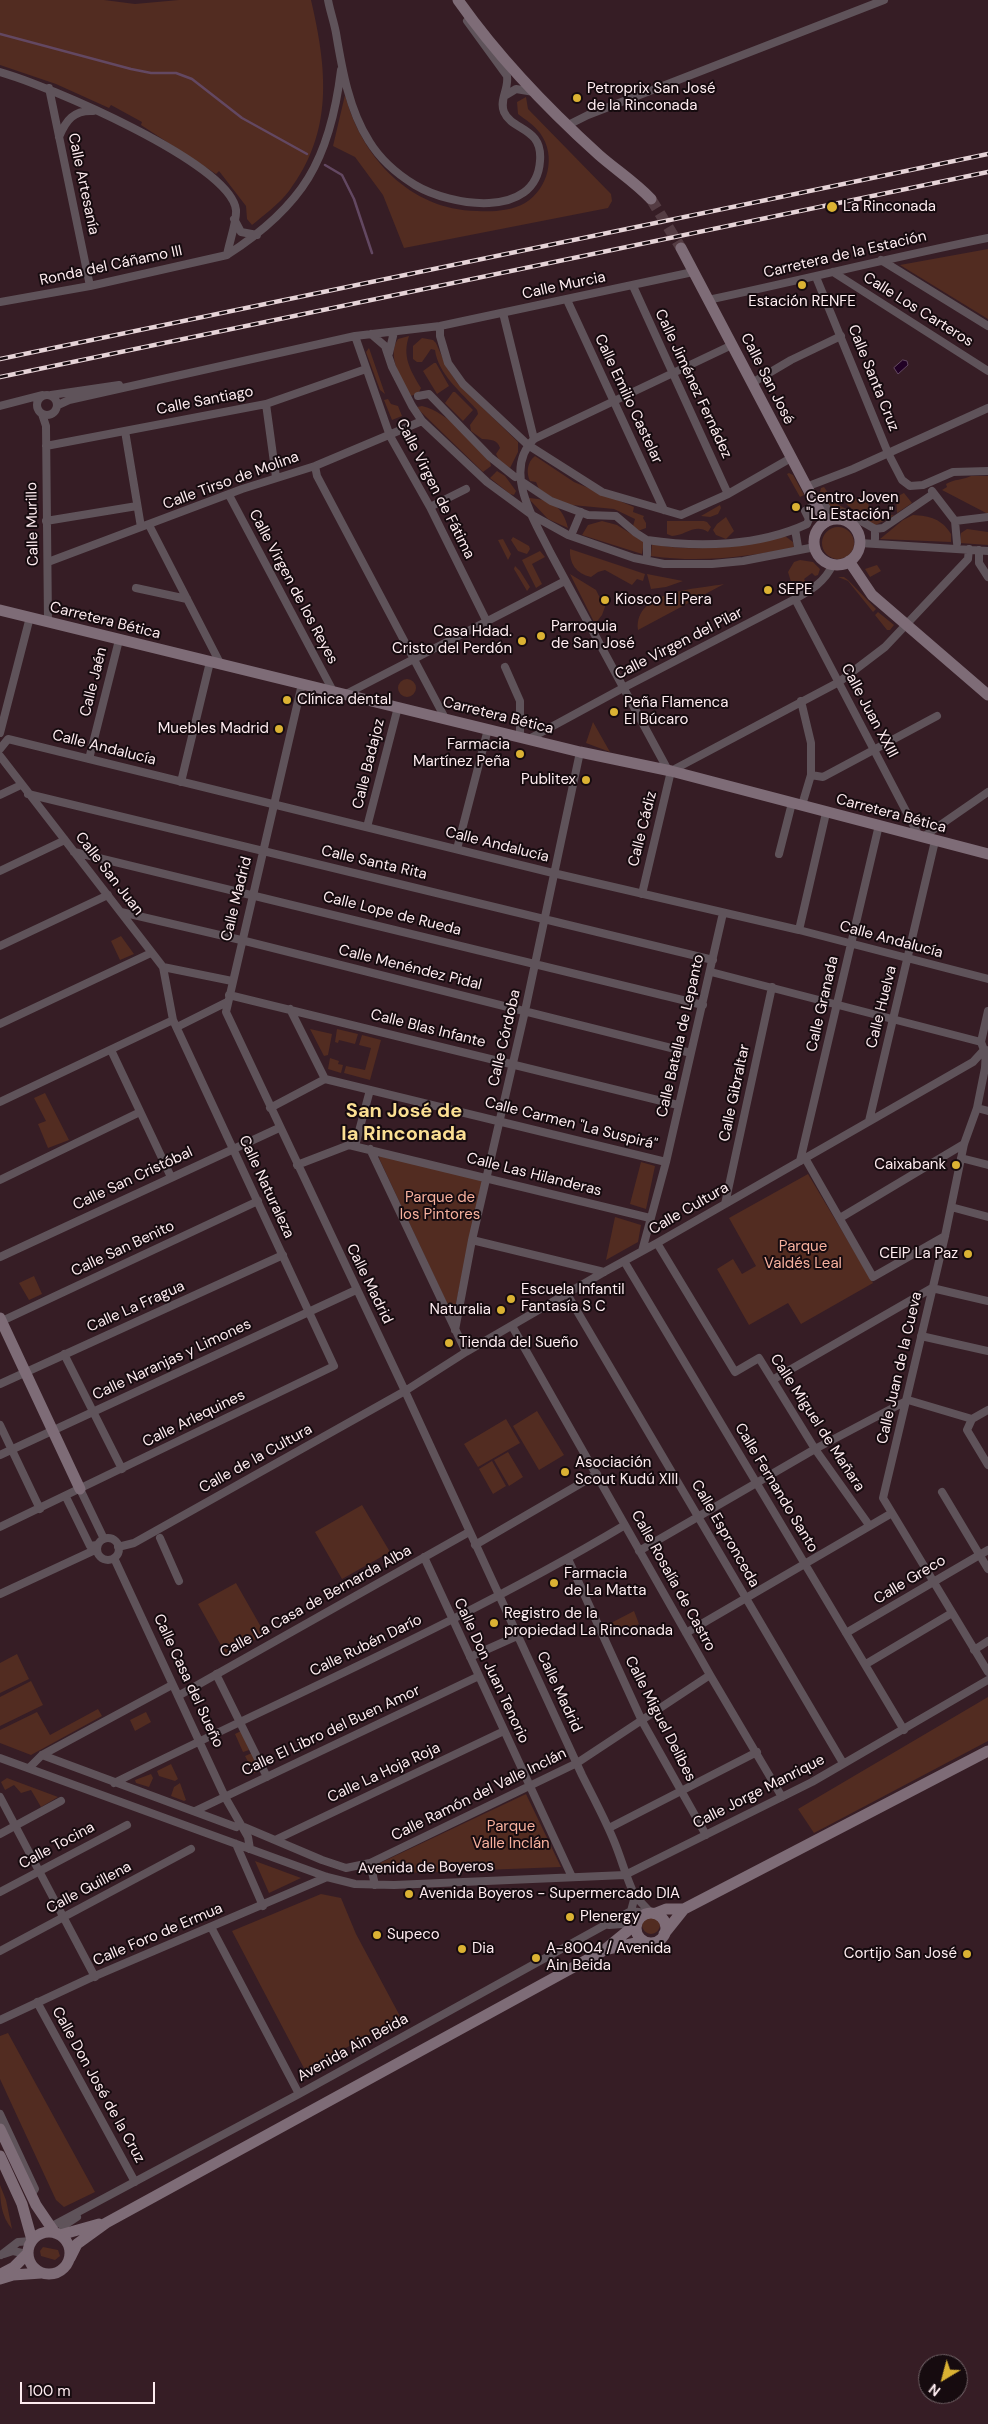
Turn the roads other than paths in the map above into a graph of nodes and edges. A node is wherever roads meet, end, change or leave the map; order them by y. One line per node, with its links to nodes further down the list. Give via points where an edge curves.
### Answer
1 (328, 0): 4 (street)
2 (884, 0): 10 (street)
3 (461, 3): 7 (main road); 8 (street, via 465,19 507,76)
4 (341, 67): 8 (street, via 362,128 378,153 416,186 464,202 489,203 517,197 536,178 539,148 529,132 505,115); 14 (street, Ronda del Cáñamo III, via 337,104 329,134 308,180 283,211)
5 (0, 72): 6 (street)
6 (49, 88): 9 (street); 11 (street, Calle Artesanía)
7 (534, 92): 8 (street, via 516,89); 10 (main road)
8 (504, 97)
9 (101, 112): 11 (street, via 86,110 74,115); 13 (street, via 140,131 207,173 224,188 236,209)
10 (568, 125): 12 (main road)
11 (59, 137): 22 (street, Calle Artesanía)
12 (651, 199)
13 (234, 219): 14 (street, via 241,232); 17 (street)
14 (258, 234): 17 (street, Ronda del Cáñamo III)
15 (988, 238): 18 (street, Carretera de la Estación)
16 (681, 248): 19 (main road, Calle San José)
17 (227, 255): 22 (street, Ronda del Cáñamo III)
18 (881, 260): 20 (street, Carretera de la Estación); 29 (street)
19 (693, 272): 23 (street, Calle Murcia); 25 (main road, Calle San José)
20 (833, 272): 21 (street, Carretera de la Estación); 39 (street, Calle Los Carteros)
21 (816, 277): 25 (street, Carretera de la Estación); 35 (street, Calle Santa Cruz)
22 (90, 286): 26 (street, Ronda del Cáñamo III)
23 (633, 286): 24 (street, Calle Murcia); 40 (street, Calle Jiménez Fernádez)
24 (567, 300): 27 (street, Calle Murcia); 46 (street, Calle Emilio Castelar)
25 (708, 300): 36 (main road, Calle San José)
26 (0, 302)
27 (503, 313): 28 (street, Calle Murcia); 57 (street)
28 (440, 326): 30 (street, Calle Murcia); 34 (street)
29 (988, 326)
30 (414, 329): 31 (street, Calle Murcia); 34 (street)
31 (394, 332): 32 (street, Calle Murcia); 37 (street)
32 (371, 334): 33 (street, Calle Murcia); 37 (street, via 385,346)
33 (355, 336): 38 (street, Calle Virgen de Fátima); 41 (street, Calle Murcia)
34 (440, 336): 57 (street, via 448,363 464,384)
35 (841, 336): 42 (street); 59 (street, Calle Santa Cruz)
36 (732, 345): 40 (street); 42 (main road, Calle San José)
37 (389, 355): 54 (street, via 408,399)
38 (366, 369): 48 (street, Calle Santiago); 56 (street, Calle Virgen de Fátima)
39 (988, 370)
40 (674, 374): 46 (street); 67 (street, Calle Jiménez Fernádez)
41 (170, 379): 43 (street); 49 (street)
42 (752, 383): 60 (main road, Calle San José)
43 (51, 394): 44 (street); 49 (street)
44 (42, 395): 47 (street); 51 (street)
45 (418, 396): 64 (street, via 429,394 490,457)
46 (613, 400): 57 (street); 74 (street, Calle Emilio Castelar)
47 (23, 401): 50 (street); 51 (street)
48 (266, 404): 55 (street, Calle Santiago); 63 (street)
49 (58, 405): 53 (street, via 56,411)
50 (0, 406)
51 (37, 406): 53 (street)
52 (988, 408): 59 (street)
53 (46, 414): 58 (street, Calle Murillo)
54 (422, 421): 56 (street, Calle Tirso de Molina); 69 (street, via 487,482)
55 (124, 431): 58 (street, Calle Santiago); 71 (street)
56 (390, 436): 61 (street, Calle Tirso de Molina); 73 (street, Calle Virgen de Fátima)
57 (531, 442): 64 (street, via 523,459); 74 (street, via 602,492)
58 (46, 446): 78 (street, Calle Murillo)
59 (888, 452): 62 (street, Calle Santa Cruz, via 902,480 910,486 923,485 953,472); 65 (street)
60 (791, 458): 65 (main road, Calle San José); 67 (street)
61 (315, 466): 63 (street, Calle Tirso de Molina); 114 (street, via 317,476)
62 (988, 471)
63 (276, 477): 68 (street, Calle Tirso de Molina)
64 (520, 480): 69 (street); 75 (street, via 552,502); 76 (street)
65 (806, 487): 79 (main road, Calle San José)
66 (466, 489): 73 (street)
67 (728, 494): 74 (street, via 688,514)
68 (229, 495): 81 (street, Calle Tirso de Molina); 121 (street, Calle Virgen de los Reyes)
69 (514, 502): 76 (street)
70 (822, 502): 85 (street, via 830,512 847,513)
71 (137, 506): 78 (street); 82 (street)
72 (813, 506): 84 (street, via 805,511 809,519 807,524)
73 (430, 507): 111 (street, Calle Virgen de Fátima)
74 (664, 510)
75 (581, 512): 86 (street); 88 (street, via 616,516)
76 (532, 515): 83 (street); 90 (street)
77 (988, 517): 80 (street)
78 (46, 521): 100 (street, Calle Murillo)
79 (828, 521): 91 (main road, via 851,523 856,528); 93 (main road, via 816,534)
80 (955, 522): 85 (street, via 931,490 883,528); 89 (street)
81 (149, 526): 82 (street, Calle Tirso de Molina); 106 (street)
82 (141, 527): 100 (street, Calle Tirso de Molina)
83 (558, 529): 90 (street, via 550,533); 93 (street, via 634,558 664,564 743,561)
84 (795, 529): 88 (street, via 702,545); 92 (street)
85 (875, 529): 87 (street)
86 (573, 531)
87 (875, 539)
88 (647, 540): 97 (street)
89 (957, 542)
90 (546, 543): 104 (street)
91 (860, 543): 94 (street); 99 (main road)
92 (798, 547)
93 (815, 547): 102 (main road, via 821,558)
94 (969, 549): 95 (street); 98 (street)
95 (979, 550): 96 (street); 101 (street)
96 (988, 551)
97 (647, 555)
98 (968, 559): 101 (street); 112 (street)
99 (849, 561): 102 (main road); 112 (main road, via 872,595)
100 (48, 562): 110 (street, Calle Murillo)
101 (978, 563): 103 (street)
102 (832, 564): 107 (street, Calle Virgen del Pilar, via 828,575 819,584)
103 (988, 577)
104 (565, 581): 111 (street); 120 (street)
105 (136, 588): 106 (street)
106 (187, 599): 115 (street)
107 (795, 599): 117 (street, Calle Juan XXIII); 120 (street, Calle Virgen del Pilar)
108 (0, 610): 109 (main road, Carretera Bética)
109 (30, 617): 110 (main road, Carretera Bética); 130 (street)
110 (48, 622): 113 (main road, Carretera Bética)
111 (487, 622): 114 (street)
112 (905, 624): 117 (street, via 885,648); 123 (main road)
113 (119, 640): 115 (main road, Carretera Bética); 136 (street, Calle Jaén)
114 (415, 660): 118 (street); 128 (street)
115 (216, 664): 119 (main road, Carretera Bética); 139 (street)
116 (505, 666): 131 (street, via 520,701)
117 (838, 682): 125 (street); 133 (street, Calle Juan XXIII)
118 (369, 683): 122 (street); 124 (street)
119 (302, 684): 121 (main road, Carretera Bética); 144 (street, Calle Madrid)
120 (623, 688): 131 (street, Calle Virgen del Pilar); 137 (street)
121 (333, 691): 122 (main road, Carretera Bética)
122 (346, 694): 124 (main road, Carretera Bética)
123 (988, 694)
124 (370, 700): 126 (main road, Carretera Bética)
125 (801, 701): 137 (street); 138 (street, via 811,742)
126 (398, 707): 128 (main road, Carretera Bética); 148 (street, Calle Badajoz)
127 (937, 716): 133 (street)
128 (445, 718): 129 (main road, Carretera Bética)
129 (488, 729): 131 (main road, Carretera Bética); 152 (street)
130 (0, 734): 132 (street)
131 (525, 738): 134 (main road, Carretera Bética)
132 (2, 747): 136 (street, Calle Andalucía, via 8,739)
133 (875, 751): 138 (street, via 824,777); 149 (street, Calle Juan XXIII)
134 (580, 752): 137 (main road, Carretera Bética); 158 (street, Calle Córdoba)
135 (0, 756): 140 (street, Calle San Juan)
136 (90, 759): 139 (street, Calle Andalucía)
137 (670, 772): 145 (main road, Carretera Bética); 160 (street, Calle Cádiz)
138 (811, 775): 145 (street)
139 (181, 782): 144 (street, Calle Andalucía)
140 (21, 784): 142 (street, Calle San Juan); 143 (street)
141 (988, 792): 149 (street)
142 (28, 794): 150 (street, Calle San Juan); 153 (street, Calle Santa Rita)
143 (0, 795)
144 (275, 804): 148 (street, Calle Andalucía); 153 (street, Calle Madrid)
145 (797, 804): 146 (main road, Carretera Bética); 155 (street)
146 (826, 812): 147 (main road, Carretera Bética); 165 (street)
147 (879, 825): 149 (main road, Carretera Bética); 167 (street, Calle Granada)
148 (367, 827): 152 (street, Calle Andalucía)
149 (921, 837): 151 (main road, Carretera Bética)
150 (65, 840): 154 (street, Calle San Juan); 157 (street)
151 (935, 841): 156 (main road, Carretera Bética); 170 (street, Calle Huelva)
152 (457, 850): 158 (street, Calle Andalucía)
153 (263, 851): 159 (street, Calle Madrid); 164 (street, Calle Santa Rita)
154 (74, 852): 159 (street, Calle Lope de Rueda); 161 (street, Calle San Juan)
155 (779, 854)
156 (988, 854)
157 (0, 871)
158 (553, 873): 160 (street, Calle Andalucía); 164 (street, Calle Córdoba)
159 (252, 894): 166 (street, Calle Madrid); 172 (street, Calle Lope de Rueda)
160 (642, 894): 163 (street, Calle Andalucía)
161 (108, 895): 162 (street, Calle San Juan); 168 (street)
162 (121, 912): 166 (street, Calle Menéndez Pidal); 169 (street, Calle San Juan)
163 (723, 913): 165 (street, Calle Andalucía); 171 (street, Calle Batalla de Lepanto)
164 (545, 918): 171 (street, Calle Santa Rita); 172 (street, Calle Córdoba)
165 (798, 930): 167 (street, Calle Andalucía)
166 (241, 940): 175 (street, Calle Madrid); 182 (street, Calle Menéndez Pidal)
167 (852, 944): 170 (street, Calle Andalucía); 180 (street, Calle Granada)
168 (0, 946)
169 (151, 953): 173 (street, Calle San Juan); 186 (street)
170 (908, 958): 176 (street, Calle Andalucía); 184 (street, Calle Huelva)
171 (713, 960): 174 (street, Calle Batalla de Lepanto)
172 (535, 964): 179 (street, Calle Lope de Rueda); 182 (street, Calle Córdoba)
173 (163, 967): 175 (street); 185 (street, Calle San Juan)
174 (710, 972): 177 (street); 179 (street, Calle Batalla de Lepanto)
175 (232, 980): 178 (street, Calle Madrid)
176 (988, 980)
177 (772, 987): 180 (street); 216 (street, Calle Gibraltar)
178 (228, 998): 181 (street, Calle Blas Infante); 185 (street); 196 (street, Calle Madrid, via 226,1012)
179 (703, 1005): 190 (street, Calle Batalla de Lepanto)
180 (836, 1006): 184 (street); 208 (street, Calle Granada)
181 (290, 1009): 191 (street, Calle Blas Infante); 192 (street)
182 (525, 1011): 190 (street, Calle Menéndez Pidal); 191 (street, Calle Córdoba)
183 (988, 1011): 187 (street)
184 (892, 1020): 187 (street); 201 (street, Calle Huelva)
185 (175, 1023): 188 (street); 205 (street, Calle Naturaleza)
186 (0, 1024)
187 (981, 1042): 189 (street)
188 (111, 1050): 194 (street); 199 (street)
189 (986, 1050): 197 (street, Calle Juan de la Cueva); 201 (street, Calle Cultura, via 973,1062)
190 (691, 1053): 195 (street, Calle Batalla de Lepanto)
191 (513, 1064): 195 (street, Calle Blas Infante); 200 (street, Calle Córdoba)
192 (325, 1079): 193 (street, Calle Carmen "La Suspirá"); 196 (street)
193 (370, 1090): 200 (street, Calle Carmen "La Suspirá"); 204 (street)
194 (0, 1102)
195 (678, 1105): 209 (street, Calle Batalla de Lepanto)
196 (270, 1108): 202 (street, Calle Madrid)
197 (977, 1108): 198 (street); 203 (street, Calle Juan de la Cueva)
198 (988, 1111)
199 (140, 1112): 212 (street); 214 (street)
200 (501, 1120): 209 (street, Calle Carmen "La Suspirá"); 213 (street, Calle Córdoba)
201 (869, 1120): 208 (street, Calle Cultura)
202 (279, 1128): 205 (street, Calle San Cristóbal); 211 (street, Calle Madrid)
203 (964, 1144): 207 (street, Calle Juan de la Cueva); 220 (street)
204 (355, 1146): 206 (street, Calle Las Hilanderas); 211 (street, Calle Las Hilanderas, via 349,1145)
205 (233, 1148): 212 (street, Calle San Cristóbal); 215 (street, Calle Naturaleza)
206 (370, 1149): 213 (street, Calle Las Hilanderas); 236 (street)
207 (961, 1158): 210 (street); 217 (street, Calle Juan de la Cueva)
208 (802, 1160): 216 (street, Calle Cultura); 220 (street)
209 (666, 1162): 219 (street, Calle Batalla de Lepanto)
210 (988, 1164)
211 (297, 1165): 230 (street, Calle Madrid)
212 (171, 1177): 226 (street, Calle San Cristóbal)
213 (487, 1178): 219 (street, Calle Las Hilanderas); 222 (street, Calle Córdoba)
214 (0, 1180)
215 (258, 1201): 225 (street, Calle Naturaleza); 234 (street, Calle San Benito)
216 (725, 1204): 223 (street, Calle Cultura)
217 (951, 1208): 218 (street); 221 (street, Calle Juan de la Cueva)
218 (988, 1216)
219 (650, 1218): 224 (street, Calle Batalla de Lepanto)
220 (840, 1218): 221 (street, via 873,1277)
221 (945, 1236): 229 (street, Calle Juan de la Cueva)
222 (472, 1240): 228 (street); 236 (street, Calle Córdoba)
223 (657, 1243): 224 (street, Calle Cultura); 243 (street, Calle Miguel de Mañara, via 735,1372 759,1358)
224 (642, 1251): 227 (street, Calle Cultura)
225 (283, 1255): 233 (street, Calle Naturaleza); 240 (street, Calle La Fragua)
226 (0, 1257)
227 (624, 1260): 228 (street, Calle Cultura); 258 (street, Calle Fernando Santo)
228 (604, 1272): 231 (street, Calle Cultura)
229 (932, 1288): 232 (street); 237 (street, Calle Juan de la Cueva); 243 (street)
230 (356, 1290): 233 (street, Calle Naranjas y Limones); 245 (street, Calle Madrid)
231 (567, 1294): 235 (street, Calle Cultura); 264 (street, Calle Espronceda)
232 (988, 1301)
233 (309, 1312): 241 (street, Calle Naturaleza); 248 (street, Calle Naranjas y Limones)
234 (0, 1320): 242 (main road)
235 (512, 1326): 239 (street, Calle Cultura); 257 (street, Calle Rosalía de Castro)
236 (455, 1330): 239 (street)
237 (921, 1336): 238 (street); 246 (street, Calle Juan de la Cueva)
238 (988, 1351)
239 (466, 1352): 245 (street, Calle Cultura)
240 (64, 1354): 242 (street, Calle La Fragua); 248 (street)
241 (334, 1366): 256 (street, Calle Arlequines)
242 (25, 1372): 244 (street, Calle La Fragua); 251 (main road)
243 (774, 1380): 252 (street, Calle Miguel de Mañara)
244 (0, 1384)
245 (405, 1391): 268 (street, Calle Madrid); 273 (street, Calle de la Cultura, via 134,1543)
246 (908, 1400): 249 (street); 252 (street); 263 (street, Calle Juan de la Cueva, via 884,1498)
247 (988, 1410): 249 (street)
248 (93, 1412): 251 (street, Calle Naranjas y Limones); 256 (street)
249 (972, 1419): 255 (street, via 967,1430)
250 (0, 1426): 253 (street)
251 (53, 1430): 253 (street, Calle Naranjas y Limones); 259 (main road)
252 (815, 1449): 258 (street); 266 (street, Calle Miguel de Mañara)
253 (12, 1450): 254 (street, Calle Naranjas y Limones); 262 (street)
254 (0, 1455)
255 (988, 1465)
256 (122, 1469): 259 (street, Calle Arlequines)
257 (597, 1474): 265 (street, Calle Rosalía de Castro); 271 (street)
258 (757, 1483): 264 (street); 280 (street, Calle Fernando Santo)
259 (80, 1490): 261 (street, Calle Arlequines); 269 (street)
260 (942, 1492): 276 (street)
261 (66, 1496): 262 (street, Calle Arlequines); 272 (street, via 90,1546)
262 (40, 1508): 267 (street, Calle Arlequines)
263 (892, 1514): 266 (street); 283 (street, Calle Juan de la Cueva)
264 (700, 1518): 275 (street); 286 (street, Calle Espronceda)
265 (625, 1525): 275 (street, Calle Rosalía de Castro); 279 (street, Calle Rubén Darío)
266 (869, 1525): 280 (street)
267 (0, 1527)
268 (469, 1532): 271 (street, Calle Madrid); 277 (street, Calle La Casa de Bernarda Alba)
269 (104, 1538): 272 (street); 273 (street, via 111,1539)
270 (160, 1538): 282 (street)
271 (475, 1545): 285 (street, Calle Madrid)
272 (97, 1547): 278 (street, via 101,1558); 284 (street)
273 (118, 1547): 278 (street)
274 (988, 1550): 276 (street, Calle Greco)
275 (640, 1551): 289 (street, Calle Rosalía de Castro)
276 (979, 1555): 281 (street); 283 (street, Calle Greco)
277 (424, 1557): 288 (street, Calle Don Juan Tenorio); 297 (street, Calle La Casa de Bernarda Alba)
278 (114, 1558): 301 (street, Calle Casa del Sueño)
279 (568, 1559): 285 (street, Calle Rubén Darío); 303 (street, Calle Miguel Delibes)
280 (805, 1563): 286 (street); 290 (street, Calle Fernando Santo)
281 (988, 1569)
282 (179, 1581)
283 (933, 1583): 287 (street, Calle Juan de la Cueva); 290 (street, Calle Greco)
284 (1, 1591)
285 (499, 1595): 288 (street, Calle Rubén Darío); 291 (street, Calle Madrid)
286 (747, 1599): 289 (street); 313 (street, Calle Espronceda)
287 (952, 1613): 293 (street, Calle Juan de la Cueva); 295 (street)
288 (452, 1619): 294 (street, Calle Don Juan Tenorio); 304 (street, Calle Rubén Darío)
289 (686, 1633): 299 (street, Calle Rosalía de Castro)
290 (846, 1634): 295 (street, Calle Fernando Santo)
291 (518, 1636): 294 (street); 312 (street, Calle Madrid)
292 (988, 1641): 293 (street)
293 (974, 1650): 296 (street, Calle Juan de la Cueva)
294 (470, 1657): 298 (street, Calle Don Juan Tenorio)
295 (866, 1664): 305 (street, Calle Fernando Santo)
296 (988, 1672)
297 (216, 1674): 302 (street, Calle La Casa de Bernarda Alba); 304 (street)
298 (479, 1676): 306 (street, Calle Don Juan Tenorio); 315 (street, Calle El Libro del Buen Amor)
299 (710, 1676): 303 (street, Calle Ramón del Valle Inclán); 308 (street, Calle Rosalía de Castro)
300 (988, 1680): 305 (street)
301 (172, 1685): 302 (street, Calle Casa del Sueño); 310 (street)
302 (178, 1696): 307 (street, Calle Casa del Sueño)
303 (642, 1721): 312 (street, Calle Ramón del Valle Inclán); 318 (street, Calle Miguel Delibes)
304 (240, 1722): 307 (street, Calle Rubén Darío); 315 (street)
305 (904, 1730): 313 (street, Calle Jorge Manrique)
306 (504, 1731): 317 (street, Calle Don Juan Tenorio); 330 (street, Calle La Hoja Roja)
307 (199, 1741): 316 (street, Calle Rubén Darío); 321 (street, Calle Casa del Sueño)
308 (757, 1752): 318 (street); 319 (street, Calle Rosalía de Castro)
309 (988, 1752): 345 (main road)
310 (42, 1755): 314 (street); 316 (street, Calle Ramón del Valle Inclán)
311 (1, 1760): 314 (street, Avenida de Boyeros)
312 (577, 1763): 317 (street, Calle Ramón del Valle Inclán); 327 (street, Calle Madrid)
313 (843, 1763): 319 (street, Calle Jorge Manrique)
314 (29, 1768): 331 (street, Avenida de Boyeros)
315 (267, 1777): 321 (street, Calle El Libro del Buen Amor)
316 (114, 1783): 323 (street, Calle Ramón del Valle Inclán)
317 (528, 1786): 335 (street, Calle Ramón del Valle Inclán); 340 (street, Calle Don Juan Tenorio)
318 (682, 1791): 327 (street); 329 (street, Calle Miguel Delibes)
319 (782, 1796): 329 (street, Calle Jorge Manrique)
320 (0, 1797): 325 (street)
321 (225, 1797): 323 (street, Calle El Libro del Buen Amor); 326 (street, Calle Casa del Sueño)
322 (61, 1801): 325 (street)
323 (195, 1811): 326 (street, Calle Ramón del Valle Inclán)
324 (127, 1825): 336 (street, Calle Tocina)
325 (16, 1826): 328 (street); 336 (street)
326 (240, 1827): 330 (street, Calle Ramón del Valle Inclán); 331 (street, Calle Casa del Sueño); 332 (street, Calle Casa del Sueño)
327 (609, 1828): 338 (street, Calle Madrid)
328 (0, 1834)
329 (706, 1835): 338 (street, Calle Jorge Manrique)
330 (275, 1840): 334 (street, Calle Ramón del Valle Inclán)
331 (237, 1844): 332 (street, Avenida de Boyeros); 344 (street)
332 (250, 1848): 337 (street, Avenida de Boyeros)
333 (190, 1849): 347 (street, Calle Guillena)
334 (318, 1859): 335 (street, Calle Ramón del Valle Inclán, via 346,1868); 337 (street)
335 (370, 1863): 341 (street)
336 (40, 1871): 342 (street, Calle Tocina); 347 (street)
337 (314, 1872): 339 (street, Avenida de Boyeros)
338 (624, 1875): 340 (street, Avenida de Boyeros); 343 (street, Calle Madrid)
339 (326, 1877): 341 (street, Avenida de Boyeros); 344 (street, Calle Foro de Ermua)
340 (572, 1877): 341 (street, Avenida de Boyeros)
341 (375, 1885)
342 (0, 1892)
343 (636, 1896): 346 (street, Calle Madrid); 348 (street)
344 (263, 1906): 350 (street, Calle Foro de Ermua)
345 (684, 1909): 346 (main road); 351 (main road)
346 (651, 1913): 348 (main road); 351 (main road, via 666,1924)
347 (65, 1916): 353 (street, Calle Guillena); 355 (street)
348 (635, 1920): 349 (street, Avenida Ain Beida); 349 (street); 352 (main road, via 637,1935); 354 (main road)
349 (605, 1925): 358 (street, Avenida Ain Beida)
350 (211, 1927): 355 (street, Calle Foro de Ermua); 358 (street)
351 (664, 1934): 352 (main road, via 658,1942)
352 (643, 1941): 354 (main road)
353 (0, 1951)
354 (603, 1951): 366 (main road)
355 (95, 1976): 356 (street, Calle Foro de Ermua)
356 (37, 2002): 357 (street, Calle Foro de Ermua); 362 (street, Calle Don José de la Cruz)
357 (0, 2020)
358 (299, 2094): 362 (street, Avenida Ain Beida)
359 (0, 2114): 363 (street, via 35,2189)
360 (0, 2129): 363 (main road)
361 (0, 2156): 369 (main road, via 22,2204)
362 (135, 2182): 364 (street, Avenida Ain Beida)
363 (31, 2195): 368 (main road)
364 (86, 2208): 365 (street); 368 (street, Avenida Ain Beida, via 63,2218)
365 (79, 2216): 367 (street); 368 (street)
366 (106, 2223): 367 (main road); 372 (main road, via 77,2244)
367 (81, 2229): 368 (main road)
368 (57, 2232): 369 (main road, via 41,2233); 372 (main road, via 69,2245)
369 (31, 2241): 370 (main road); 371 (street, via 18,2242)
370 (27, 2254): 371 (street, via 13,2251); 373 (main road); 374 (main road)
371 (0, 2256): 373 (street, via 10,2256)
372 (70, 2258): 374 (main road, via 58,2272)
373 (18, 2264): 375 (main road)
374 (41, 2273): 376 (main road)
375 (0, 2275)
376 (0, 2279)

